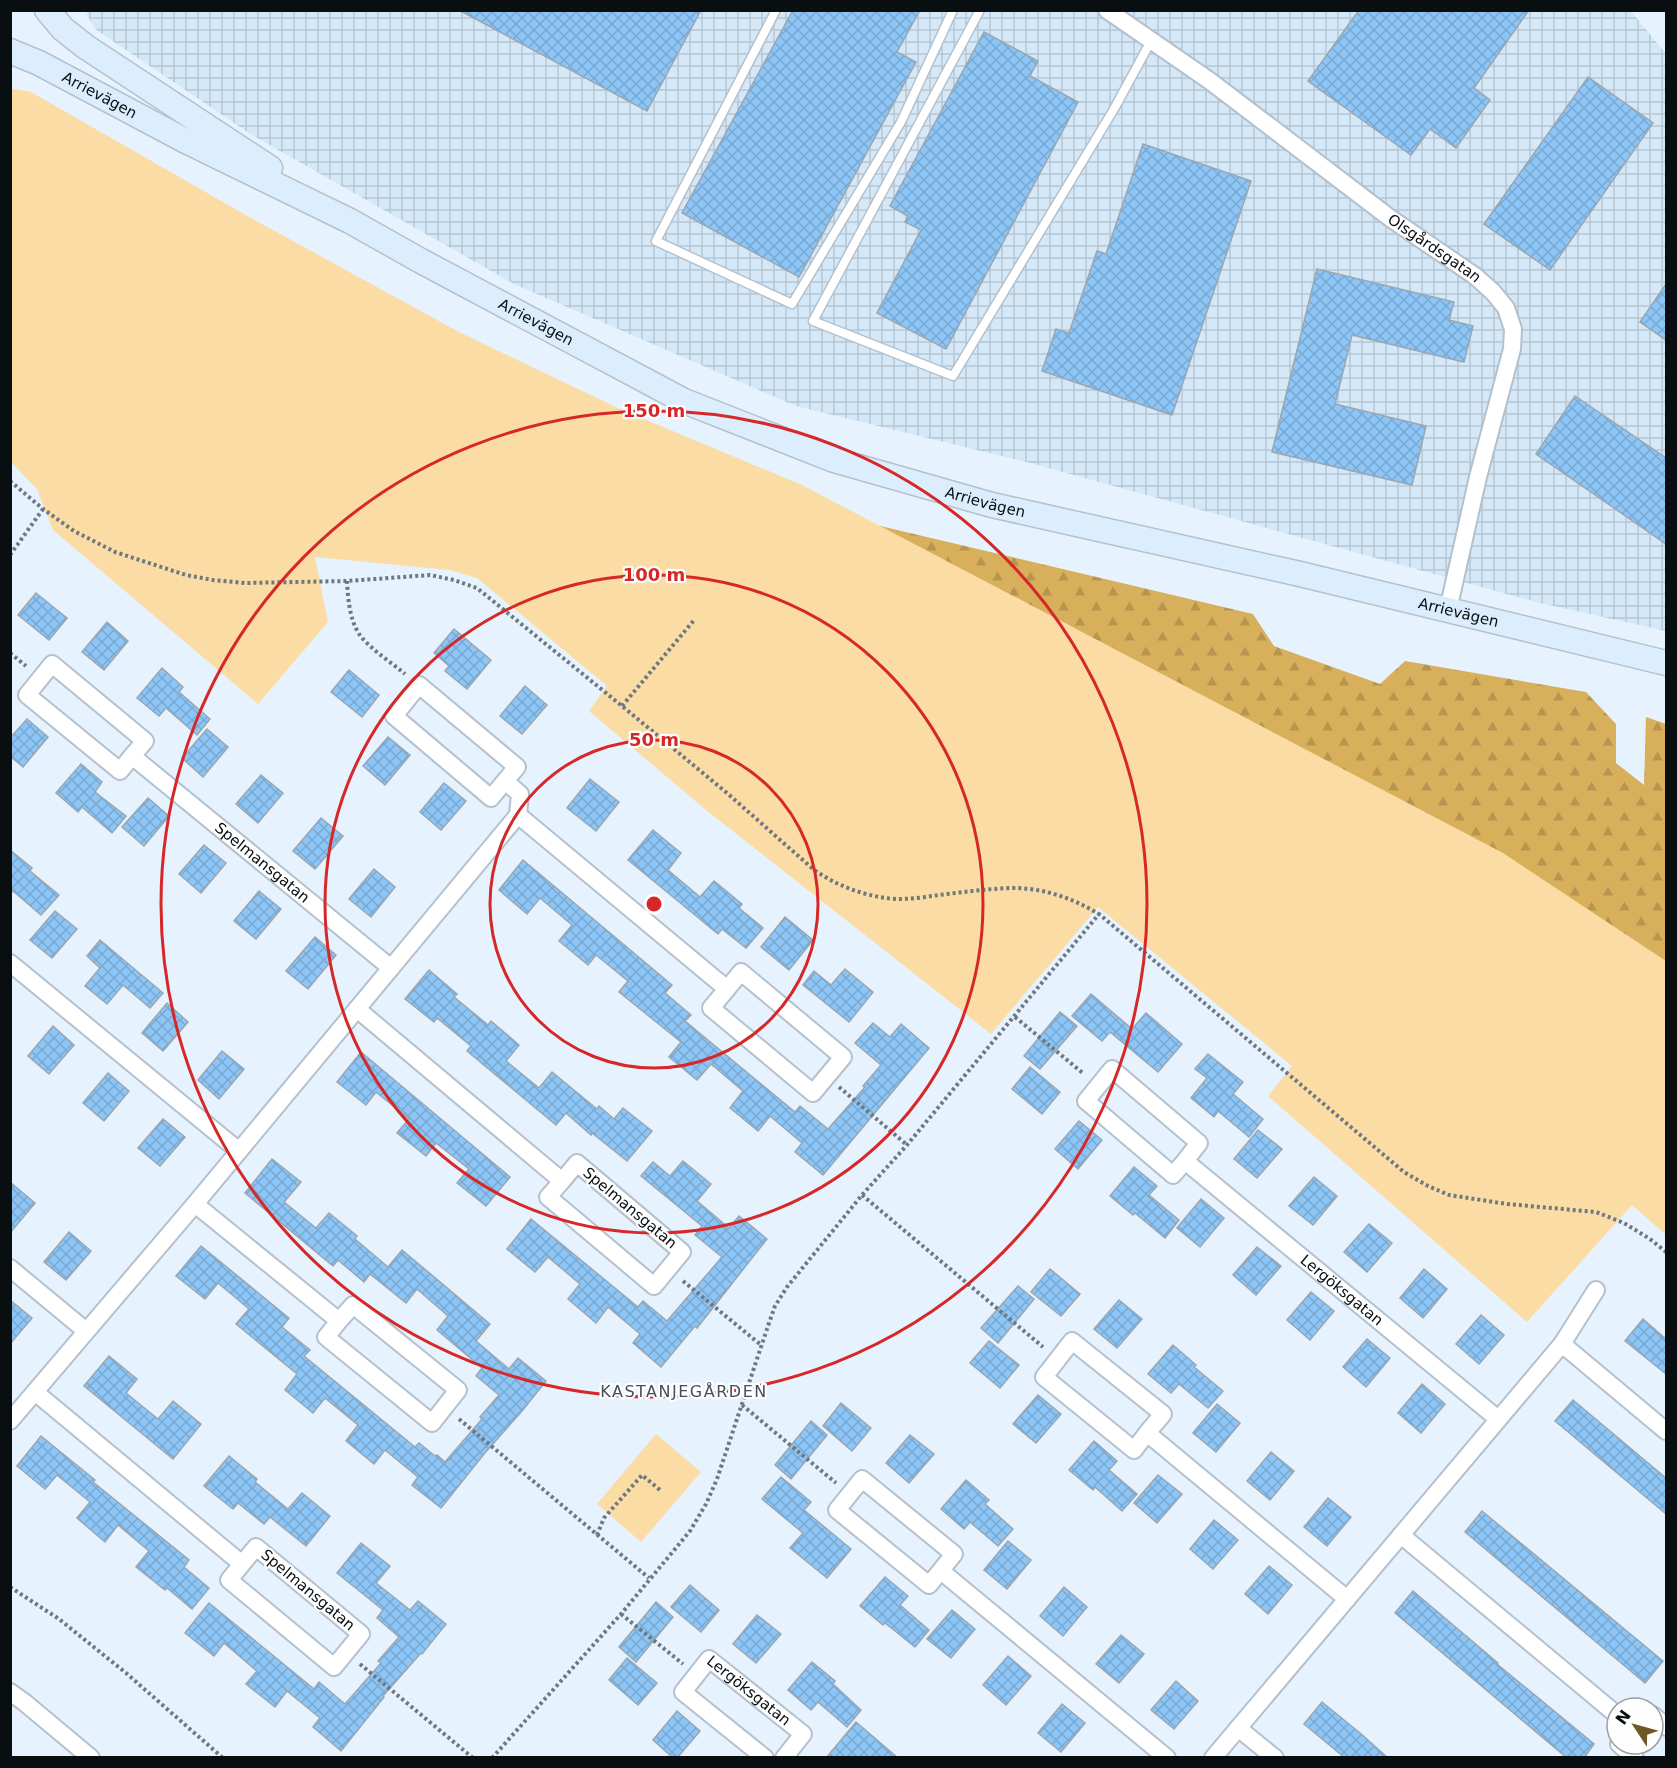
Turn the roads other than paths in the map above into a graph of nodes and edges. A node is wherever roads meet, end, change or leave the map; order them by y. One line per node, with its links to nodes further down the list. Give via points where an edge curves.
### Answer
1 (47, 10): 8 (main road, Arrievägen, via 86,47)
2 (776, 10): 3 (lane, via 656,241 792,304 901,122)
3 (953, 10)
4 (980, 10): 6 (lane, via 813,321 953,376 1114,110)
5 (1107, 10): 6 (street, Olsgårdsgatan)
6 (1151, 41): 9 (street, Olsgårdsgatan, via 1474,276 1506,308 1513,329 1512,349)
7 (10, 51): 8 (main road, Arrievägen)
8 (350, 220): 9 (main road, Arrievägen, via 684,401 834,460 992,505)
9 (1448, 610): 10 (main road, Arrievägen)
10 (1666, 663)
11 (132, 756): 11 (street, via 145,741 52,664 27,695 120,771); 15 (street, Spelmansgatan)
12 (505, 781): 12 (street, via 491,798 394,716 419,685 517,767); 13 (street, via 520,794)
13 (518, 815): 15 (street); 16 (street)
14 (10, 963): 18 (street)
15 (391, 968): 17 (street)
16 (727, 989): 16 (street, via 711,1008 813,1093 843,1057 741,972)
17 (357, 1009): 18 (street); 20 (street, Spelmansgatan)
18 (238, 1151): 21 (street)
19 (1185, 1161): 19 (street, via 1200,1143 1112,1069 1086,1101 1173,1175); 28 (street, Lergöksgatan)
20 (562, 1180): 20 (street, Spelmansgatan, via 548,1197 654,1286 682,1252 577,1163)
21 (195, 1204): 24 (street); 25 (street)
22 (10, 1268): 25 (street)
23 (1596, 1290): 26 (street)
24 (339, 1322): 24 (street, via 326,1337 432,1423 458,1390 353,1305)
25 (86, 1331): 27 (street)
26 (1562, 1344): 28 (street); 30 (street)
27 (35, 1392): 29 (street); 33 (street, Spelmansgatan)
28 (1498, 1419): 32 (street)
29 (10, 1420)
30 (1666, 1431)
31 (1147, 1433): 31 (street, via 1162,1414 1072,1341 1044,1377 1134,1450); 35 (street)
32 (1401, 1535): 35 (street); 37 (street)
33 (242, 1564): 33 (street, Spelmansgatan, via 229,1580 334,1667 361,1634 256,1547)
34 (941, 1571): 34 (street, via 954,1554 862,1479 837,1510 929,1585); 42 (street)
35 (1347, 1599): 38 (street)
36 (10, 1692): 40 (street)
37 (1605, 1705)
38 (1238, 1728): 43 (street); 44 (street)
39 (790, 1755): 41 (street, Lergöksgatan, via 803,1734 709,1659 683,1692)
40 (91, 1758)
41 (765, 1758)
42 (1167, 1758)
43 (1213, 1758)
44 (1275, 1758)

